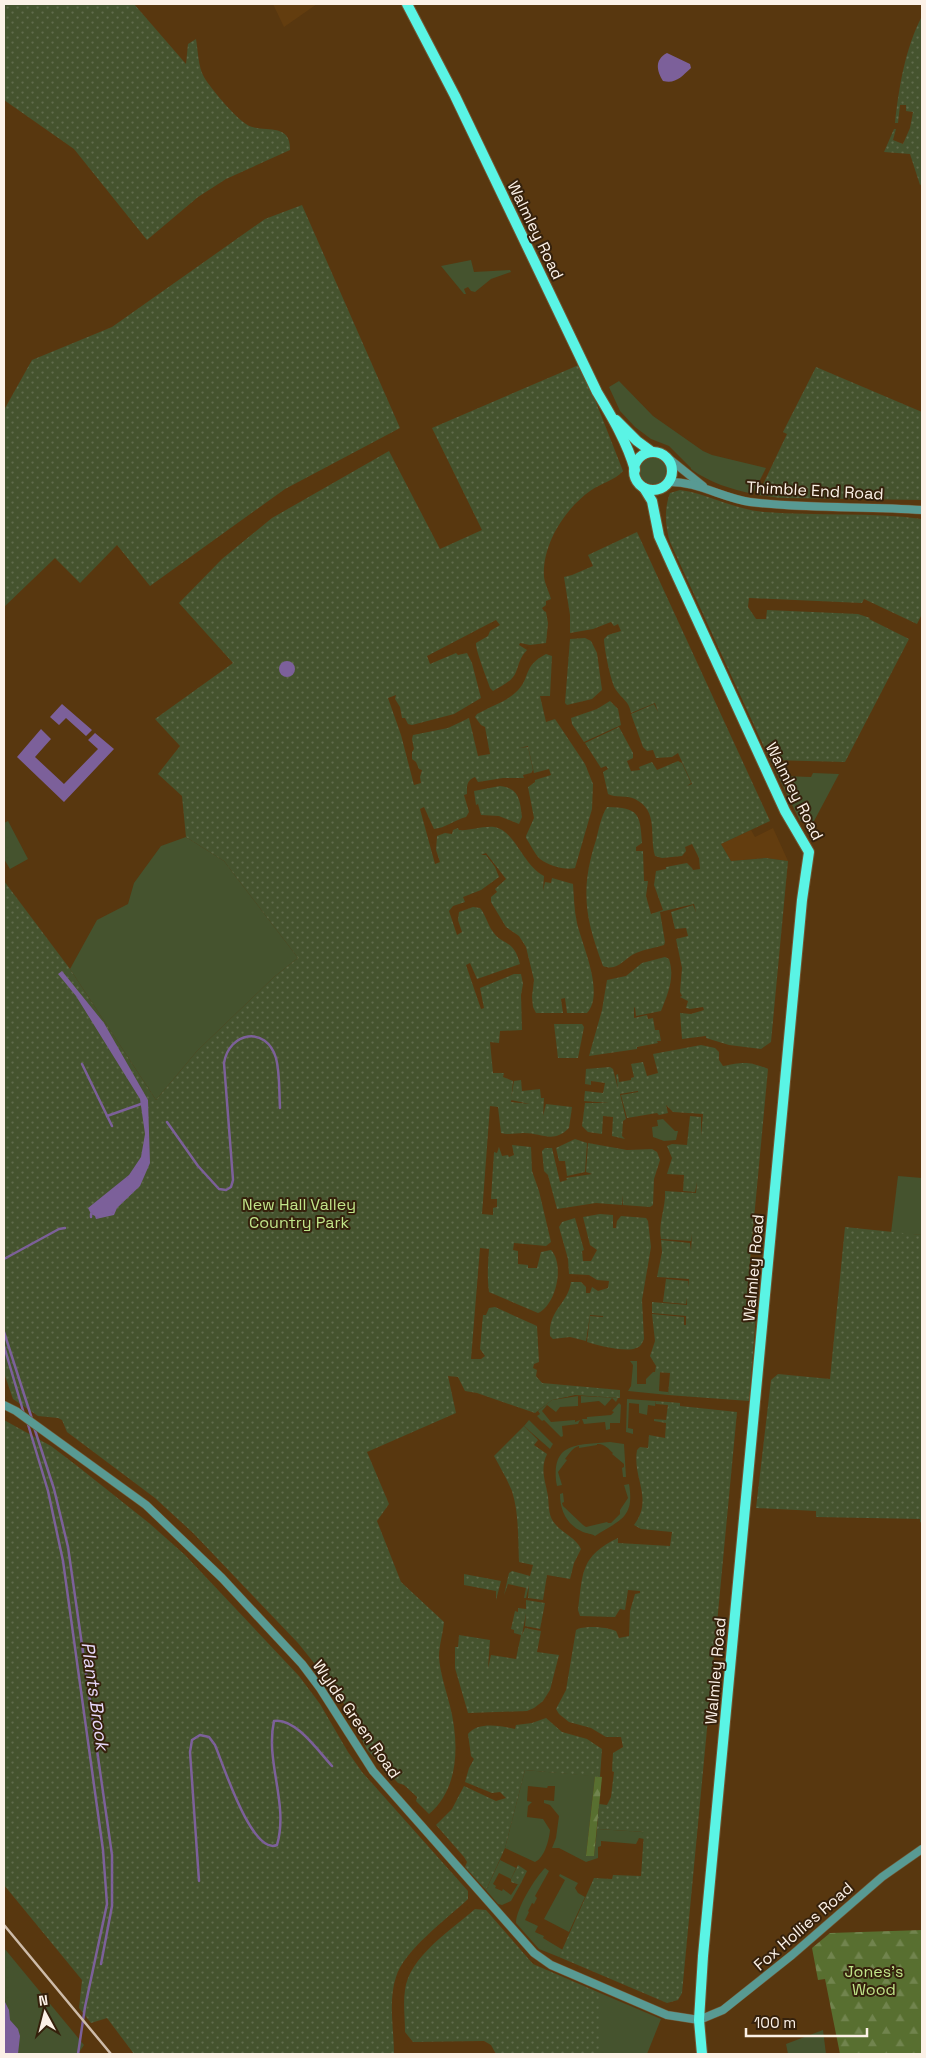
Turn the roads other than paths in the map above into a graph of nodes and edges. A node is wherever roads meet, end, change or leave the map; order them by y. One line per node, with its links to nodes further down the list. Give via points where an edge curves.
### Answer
1 (407, 4): 2 (main road, Walmley Road, via 597,392)
2 (613, 417): 3 (main road); 5 (main road, Walmley Road)
3 (652, 452): 4 (main road); 5 (main road, via 641,457)
4 (666, 457): 6 (main road, via 672,472); 8 (street, Thimble End Road)
5 (635, 470): 7 (main road)
6 (666, 484): 7 (main road, via 654,490); 8 (street, Thimble End Road, via 682,482); 10 (main road)
7 (644, 488): 10 (main road, Walmley Road, via 652,501)
8 (707, 489): 9 (street, Thimble End Road, via 747,502 782,506)
9 (922, 510)
10 (655, 517): 13 (main road, Walmley Road, via 659,536 676,574 785,811 809,852)
11 (4, 1405): 13 (street, Wylde Green Road, via 146,1505 174,1530 302,1664 373,1771 534,1953 551,1965 667,2015)
12 (922, 1849): 13 (street, Fox Hollies Road, via 882,1877 723,2010)
13 (699, 2020): 14 (main road, Walmley Road)
14 (702, 2054)

